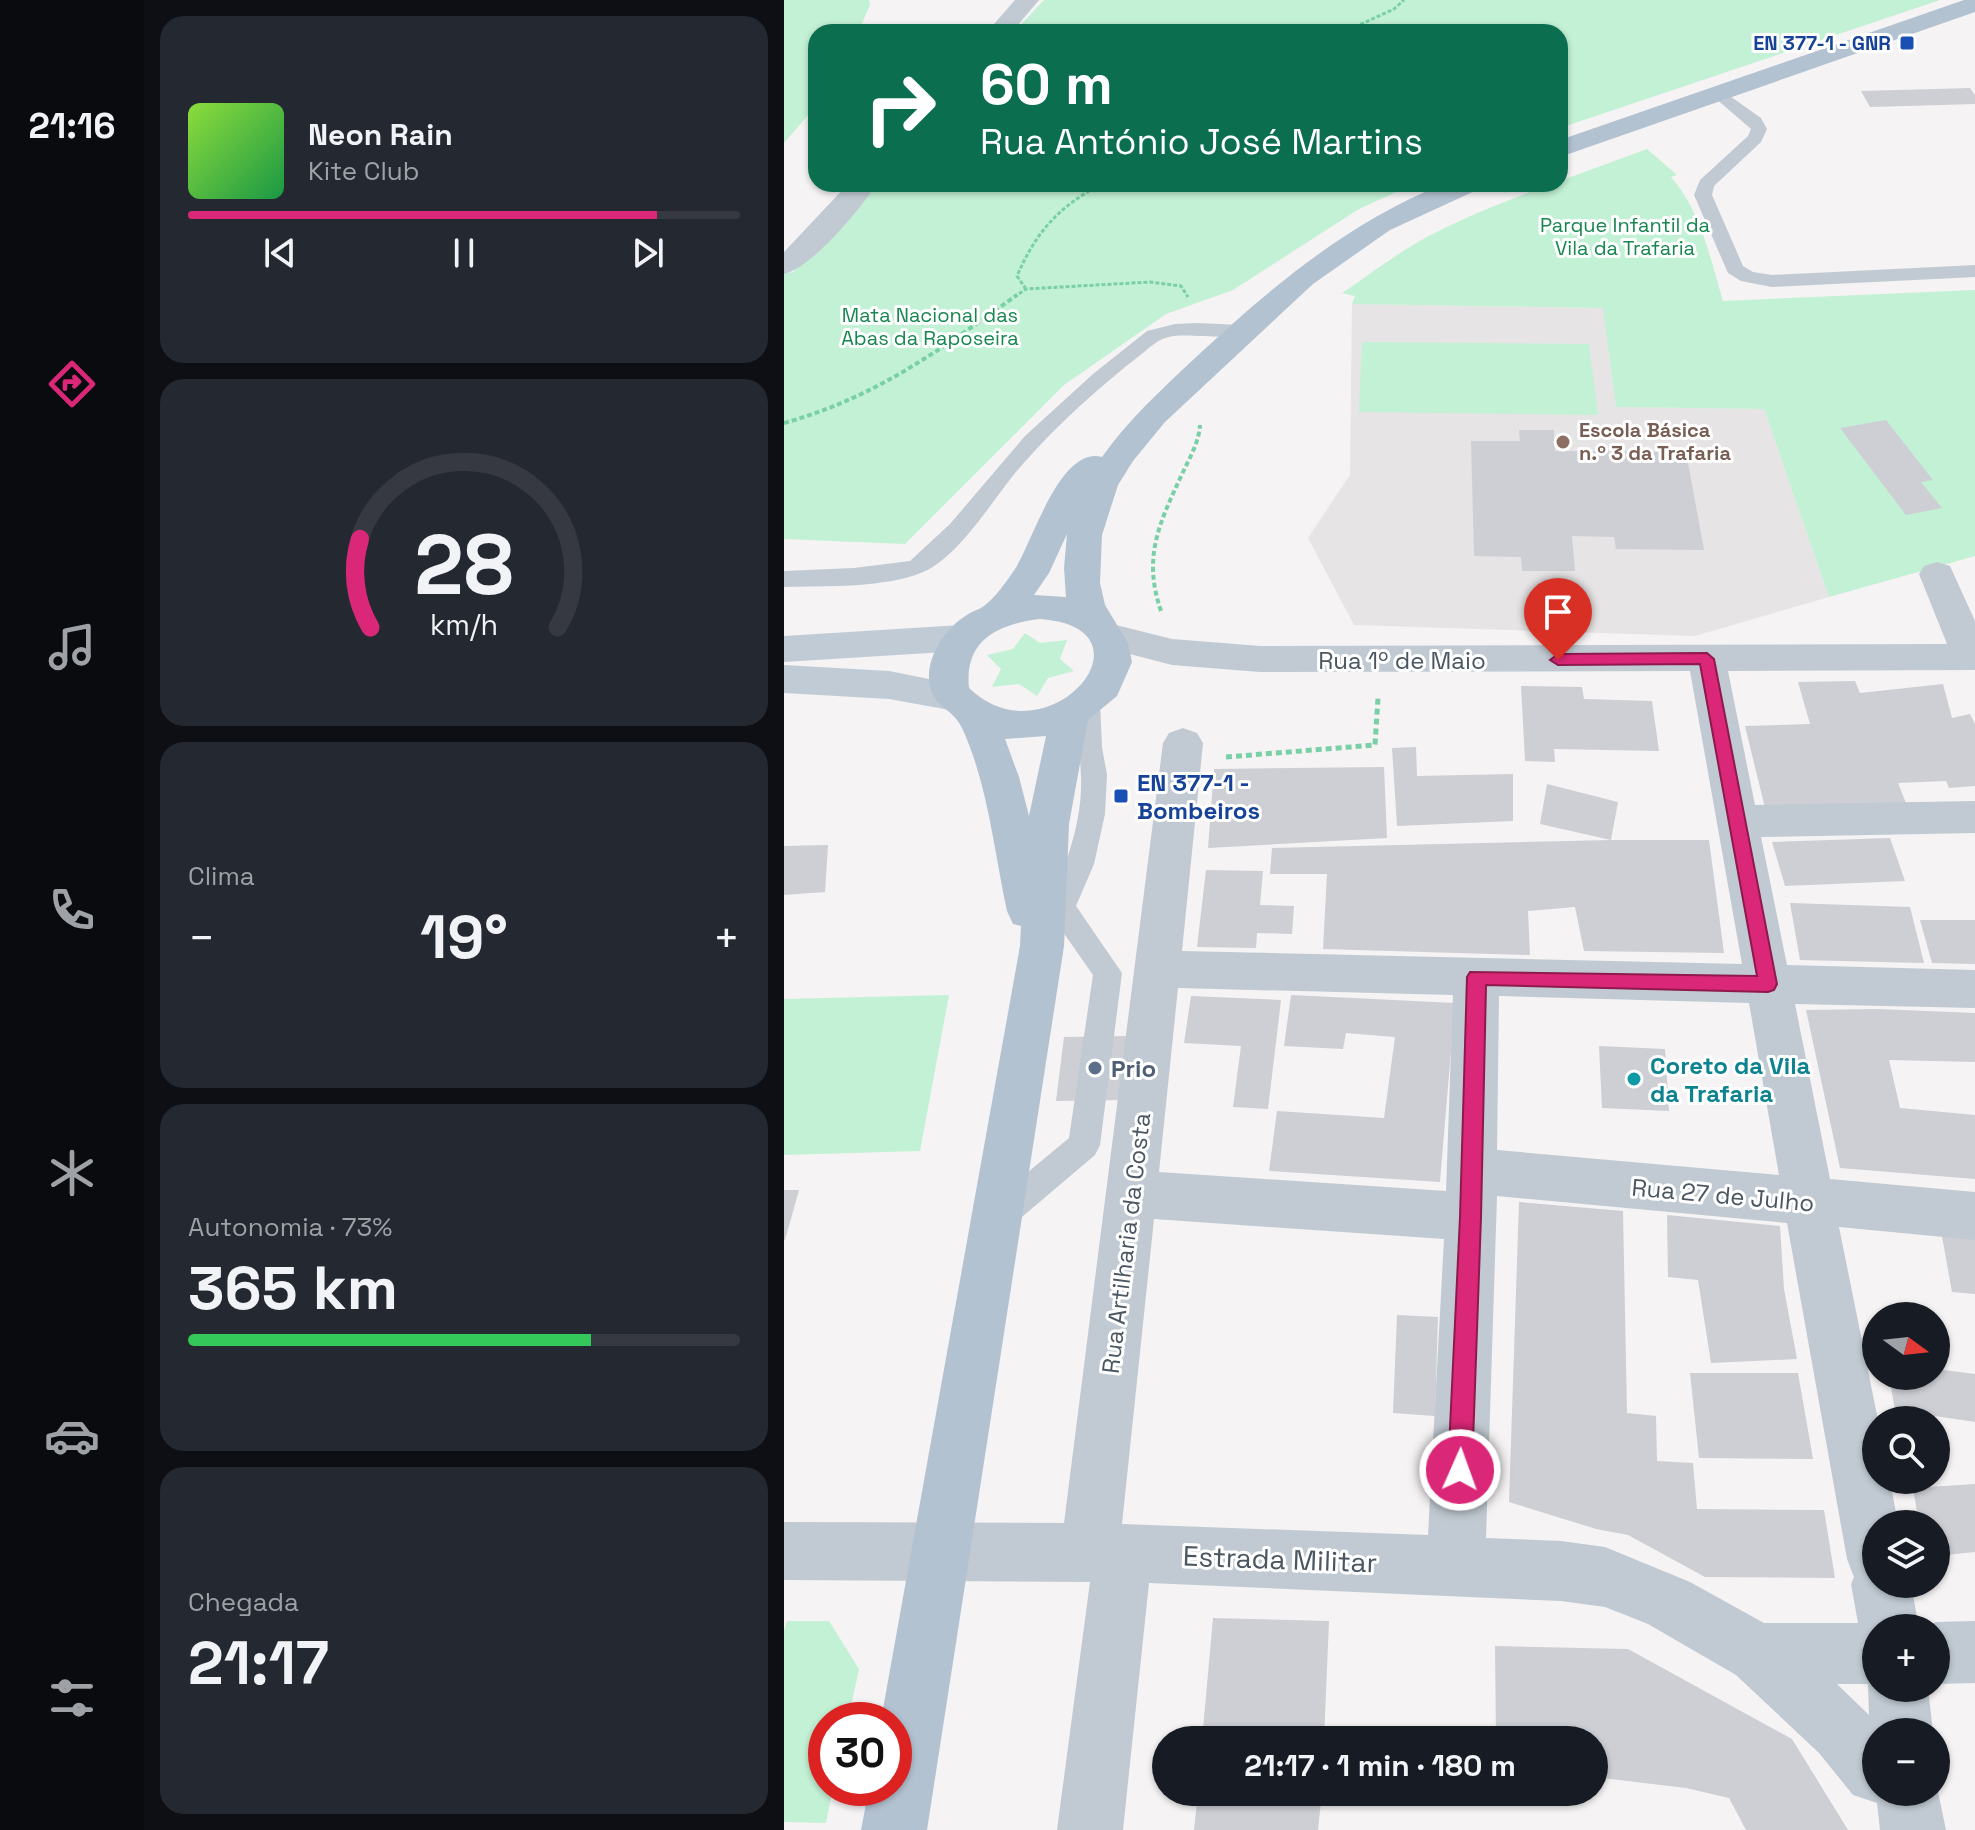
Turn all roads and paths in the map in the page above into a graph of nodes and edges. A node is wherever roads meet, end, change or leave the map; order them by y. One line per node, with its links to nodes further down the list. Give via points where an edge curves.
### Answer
1 (1028, 0): 4 (street)
2 (1404, 0): 5 (path)
3 (1975, 4): 6 (main road)
4 (1006, 24)
5 (1361, 24)
6 (1720, 94): 7 (main road); 12 (lane, via 1759,129 1706,184 1703,195 1735,269 1772,281)
7 (1568, 146)
8 (856, 192): 11 (street)
9 (1089, 192): 13 (path, via 1051,215 1030,244 1017,276)
10 (1450, 192): 15 (main road, via 1370,230 1296,281)
11 (784, 265)
12 (1975, 271)
13 (1026, 289): 14 (path, via 1150,282 1181,286 1194,304); 18 (path, via 918,365 866,394)
14 (1187, 328): 15 (lane); 20 (lane, via 1154,335 1069,406 1017,457 953,535 916,567)
15 (1242, 331): 16 (main road)
16 (1173, 397): 21 (main road, via 1108,450 1073,487 1031,573); 23 (main road, via 1127,445 1090,510 1082,572 1086,603)
17 (1200, 422): 22 (path, via 1201,431 1167,501 1149,565 1151,588)
18 (784, 423)
19 (1937, 574): 26 (street)
20 (784, 579)
21 (997, 616): 23 (main road, via 1016,609 1059,608); 24 (main road)
22 (1164, 617)
23 (1102, 629): 27 (street, Rua 1º de Maio, via 1172,652); 31 (main road, via 1114,653 1110,675)
24 (961, 638): 25 (main road); 32 (main road, via 947,663 946,679 950,693)
25 (784, 649)
26 (1973, 657): 28 (street, Rua 1º de Maio)
27 (1260, 659): 29 (street, Rua 1º de Maio); 31 (street, Rua 1º de Maio, via 1134,675)
28 (1707, 659): 29 (street, Rua 1º de Maio); 35 (street)
29 (1380, 661): 33 (path, via 1375,745)
30 (784, 679): 32 (main road, via 889,685)
31 (1087, 701): 32 (main road, via 1043,721 1017,725); 36 (lane, via 1095,792 1080,864); 38 (main road, via 1050,810 1046,910)
32 (966, 707): 38 (main road, via 1005,799 1034,931)
33 (1182, 752): 37 (street, Rua Artilharia da Costa)
34 (1975, 817): 35 (street)
35 (1737, 821): 40 (street)
36 (1061, 907): 38 (lane); 46 (lane, via 1108,973 1084,1145)
37 (1157, 969): 39 (street); 42 (street, Rua Artilharia da Costa)
38 (1036, 972): 46 (main road)
39 (1476, 977): 40 (street); 43 (street)
40 (1768, 984): 41 (street); 44 (street)
41 (1975, 989)
42 (1131, 1194): 43 (street, Rua 27 de Julho); 50 (street, Rua Artilharia da Costa)
43 (1471, 1194): 44 (street, Rua 27 de Julho); 51 (street)
44 (1809, 1203): 45 (street, Rua 27 de Julho); 47 (street)
45 (1975, 1216)
46 (997, 1217): 49 (main road)
47 (1867, 1510)
48 (784, 1551): 49 (street, Estrada Militar)
49 (940, 1552): 50 (street, Estrada Militar); 57 (main road)
50 (1106, 1553): 51 (street, Estrada Militar); 58 (street, Rua Artilharia da Costa)
51 (1456, 1566): 53 (street, Estrada Militar, via 1605,1577 1669,1603)
52 (1975, 1652): 54 (street)
53 (1758, 1653): 55 (street, Estrada Militar); 56 (street, Estrada Militar)
54 (1950, 1653)
55 (1862, 1654)
56 (1862, 1756)
57 (894, 1830)
58 (1090, 1830)

